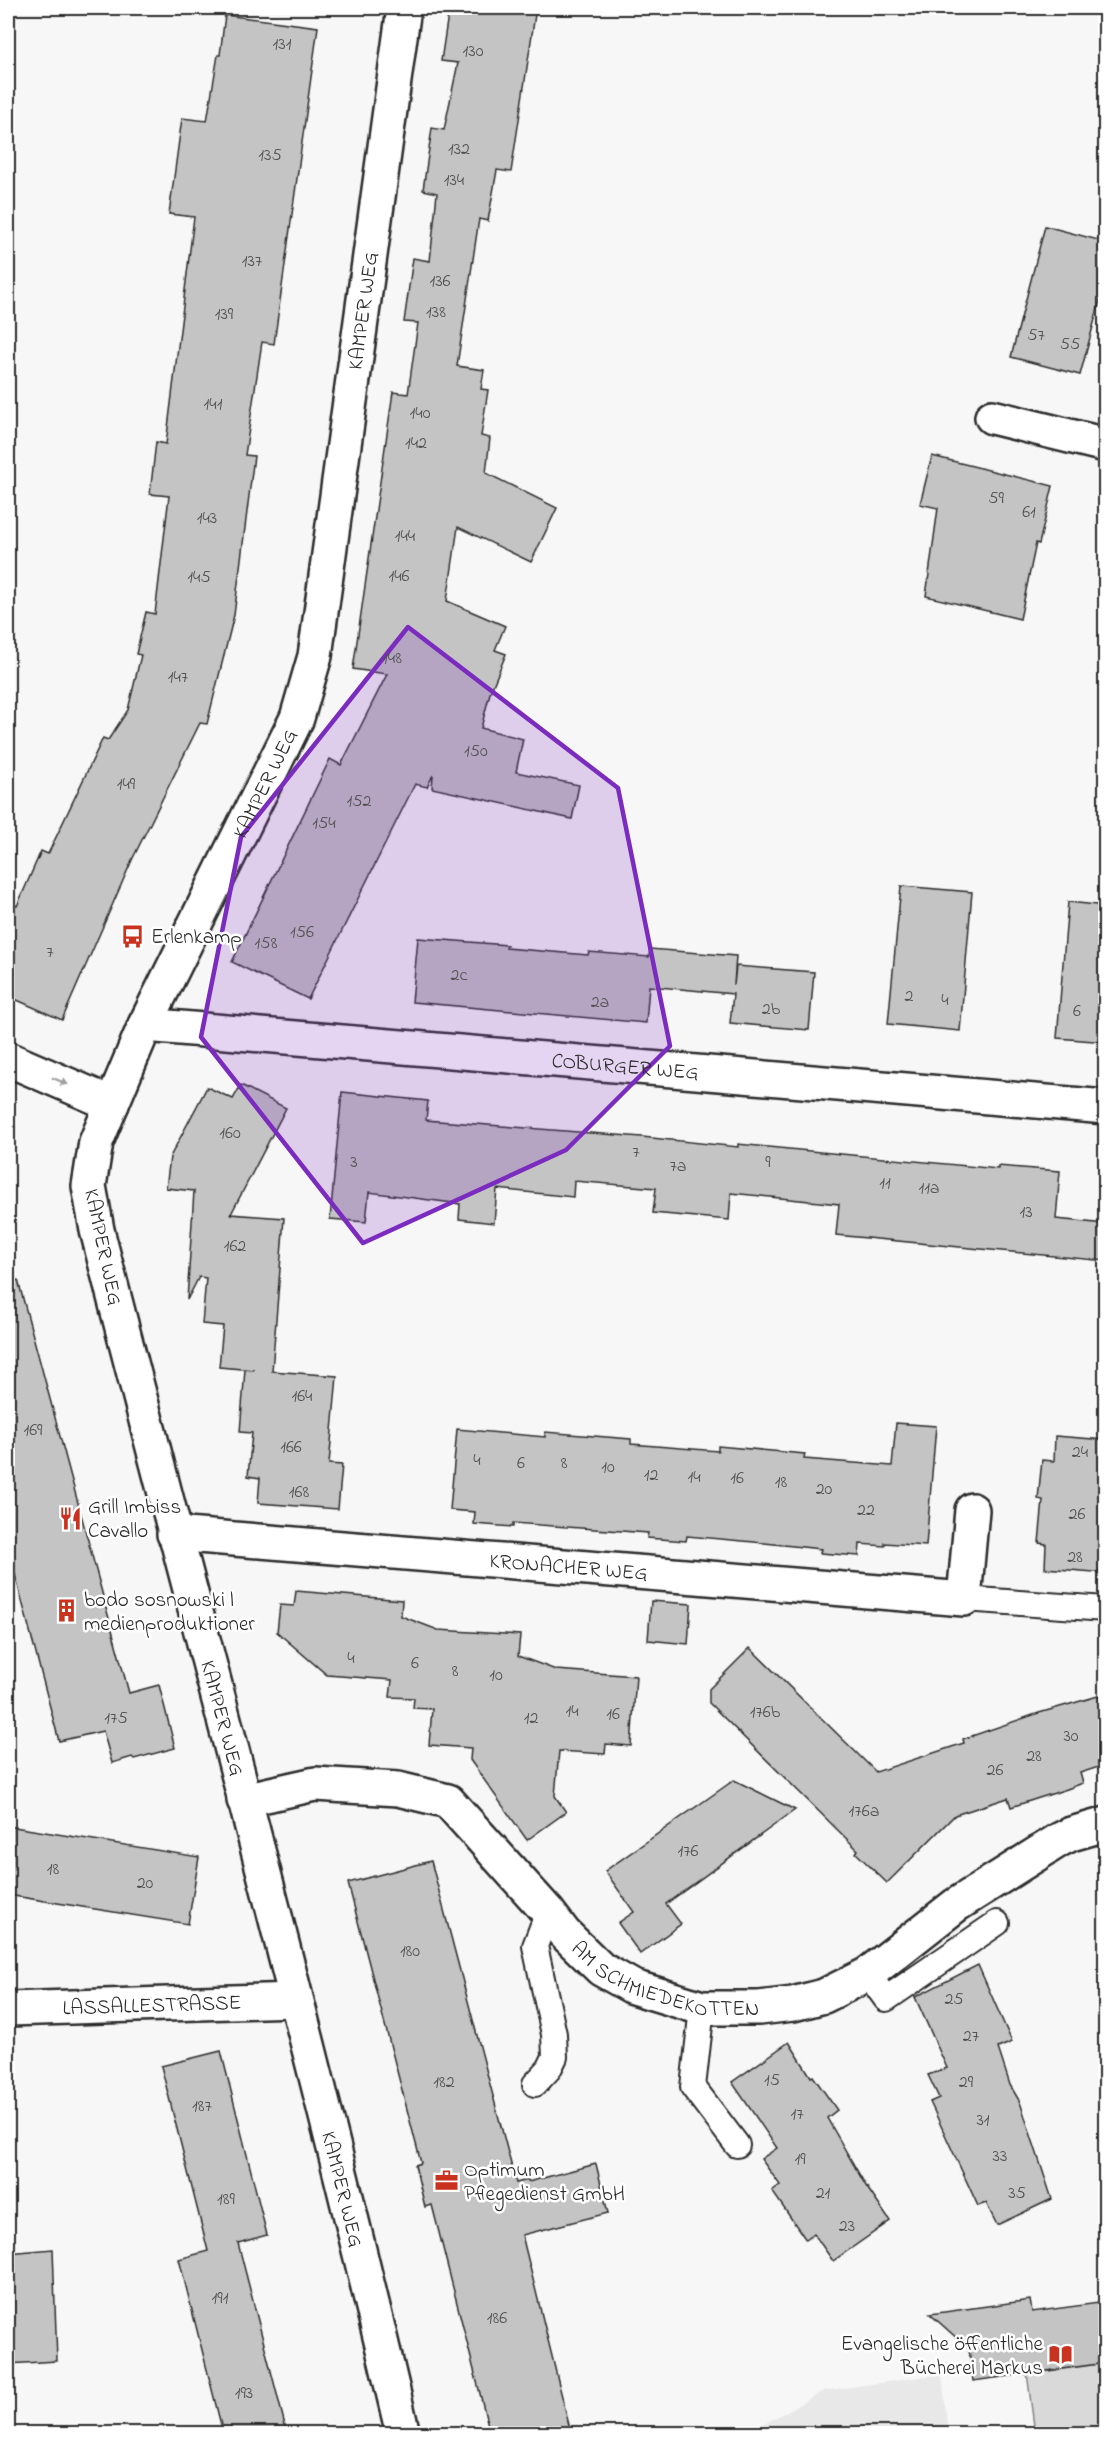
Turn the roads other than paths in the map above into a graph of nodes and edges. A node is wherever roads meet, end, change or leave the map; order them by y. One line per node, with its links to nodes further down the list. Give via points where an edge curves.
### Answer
1 (404, 8): 4 (street, KAMPER WEG, via 315,656 297,718)
2 (992, 417): 3 (street)
3 (1106, 445)
4 (145, 1025): 6 (street, KAMPER WEG); 7 (street, COBURGER WEG)
5 (8, 1059): 6 (street, one-way to 6)
6 (112, 1104): 9 (street, KAMPER WEG, via 96,1142 88,1186)
7 (1106, 1107)
8 (972, 1510): 10 (street)
9 (174, 1534): 10 (street, KRONACHER WEG); 12 (street, KAMPER WEG)
10 (964, 1599): 11 (lane, KRONACHER WEG)
11 (1106, 1608)
12 (244, 1800): 14 (street, AM SCHMIEDEKOTTEN, via 315,1784 398,1789 448,1801); 17 (street, KAMPER WEG)
13 (1106, 1824): 16 (street, AM SCHMIEDEKOTTEN, via 1065,1837 975,1893)
14 (548, 1912): 18 (street, AM SCHMIEDEKOTTEN, via 601,1969 633,1987); 20 (lane, via 535,1946 554,2034 555,2057)
15 (997, 1923): 16 (lane, via 886,1999)
16 (868, 1974): 18 (street, AM SCHMIEDEKOTTEN, via 824,1996 793,2004)
17 (296, 2000): 19 (street, LASSALLESTRASSE); 22 (street, KAMPER WEG)
18 (702, 2008): 21 (lane, via 693,2088)
19 (8, 2009)
20 (535, 2084)
21 (736, 2145)
22 (403, 2433)

